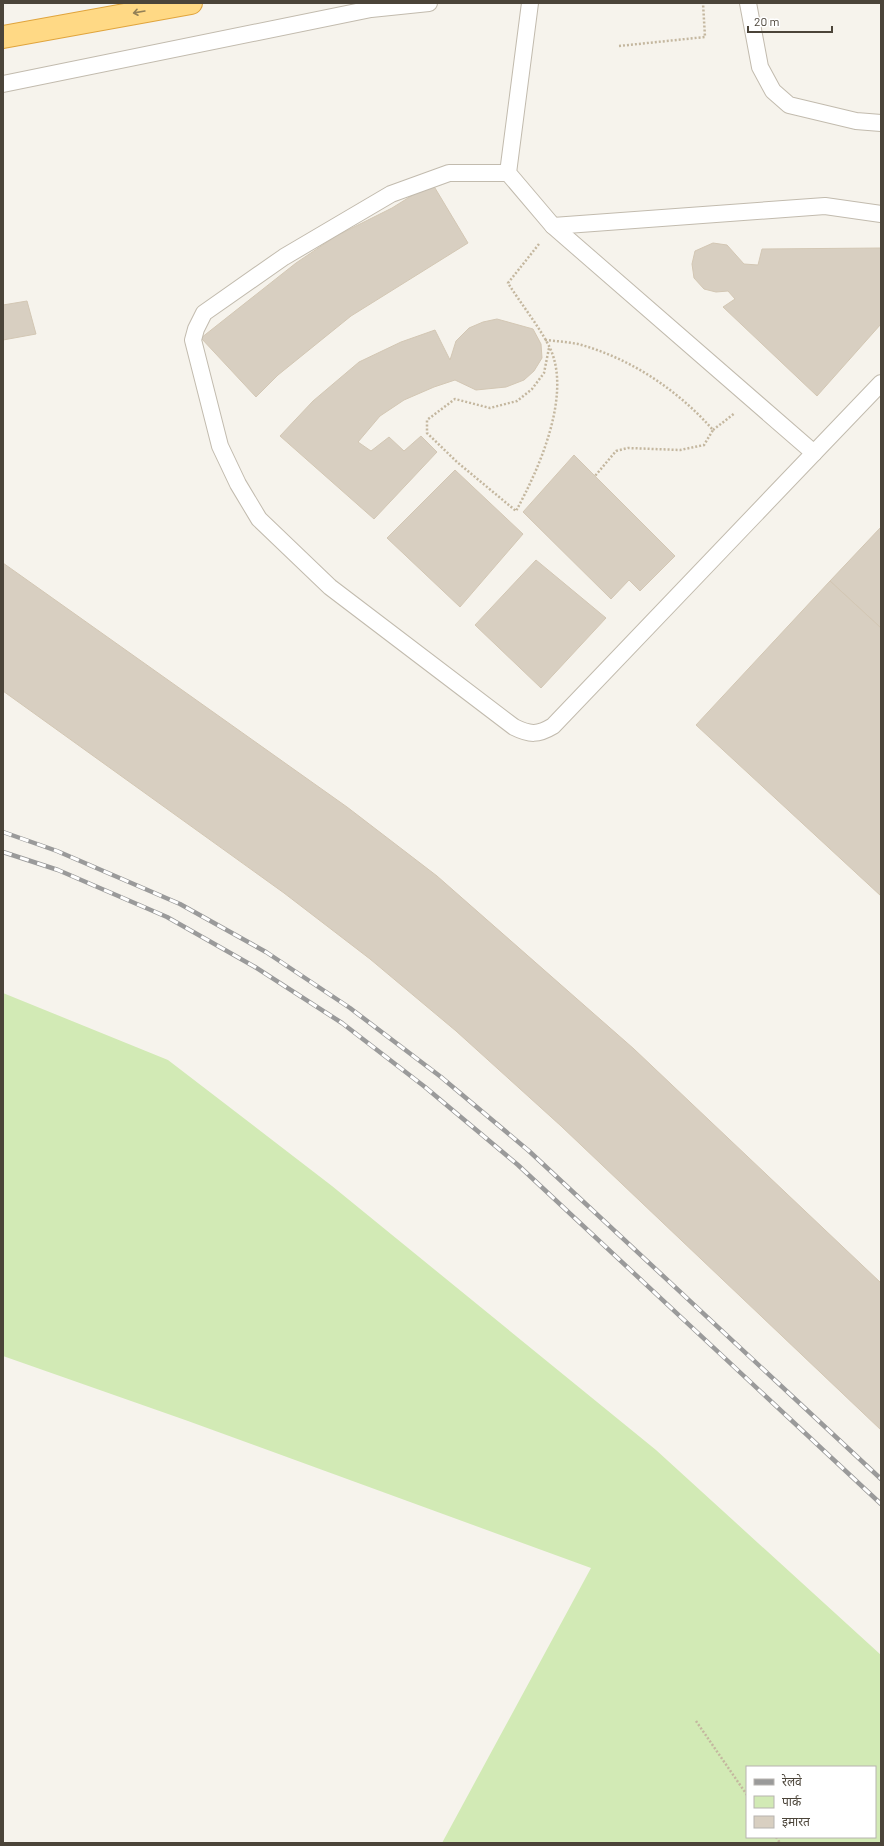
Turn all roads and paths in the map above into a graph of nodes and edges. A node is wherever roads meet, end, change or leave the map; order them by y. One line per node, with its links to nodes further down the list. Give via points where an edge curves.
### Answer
1 (191, 3): 6 (highway, one-way to 6)
2 (429, 3): 8 (lane, via 371,9)
3 (530, 3): 10 (lane)
4 (704, 3): 7 (path, via 705,37)
5 (748, 3): 9 (lane, via 760,67 772,91 789,105 856,121)
6 (3, 37)
7 (619, 46)
8 (3, 84)
9 (881, 123)
10 (508, 173): 12 (lane); 16 (lane, via 449,173 391,194 284,257 204,314 196,329 193,340 220,446 238,484 259,519 330,587 514,727 526,733 544,732 553,726)
11 (881, 214): 12 (lane, via 825,206)
12 (553, 226): 13 (path, via 508,283); 16 (lane)
13 (544, 340): 14 (path); 17 (path, via 578,344 648,374 713,430 704,445 680,450 628,448 616,451)
14 (550, 348): 14 (path, via 557,372 555,404 549,433 516,511 457,462 427,433 427,420 455,399 490,408 517,401 532,389 544,373)
15 (881, 383): 16 (lane)
16 (814, 453)
17 (595, 476)
18 (696, 1721): 19 (path)
19 (746, 1795)

